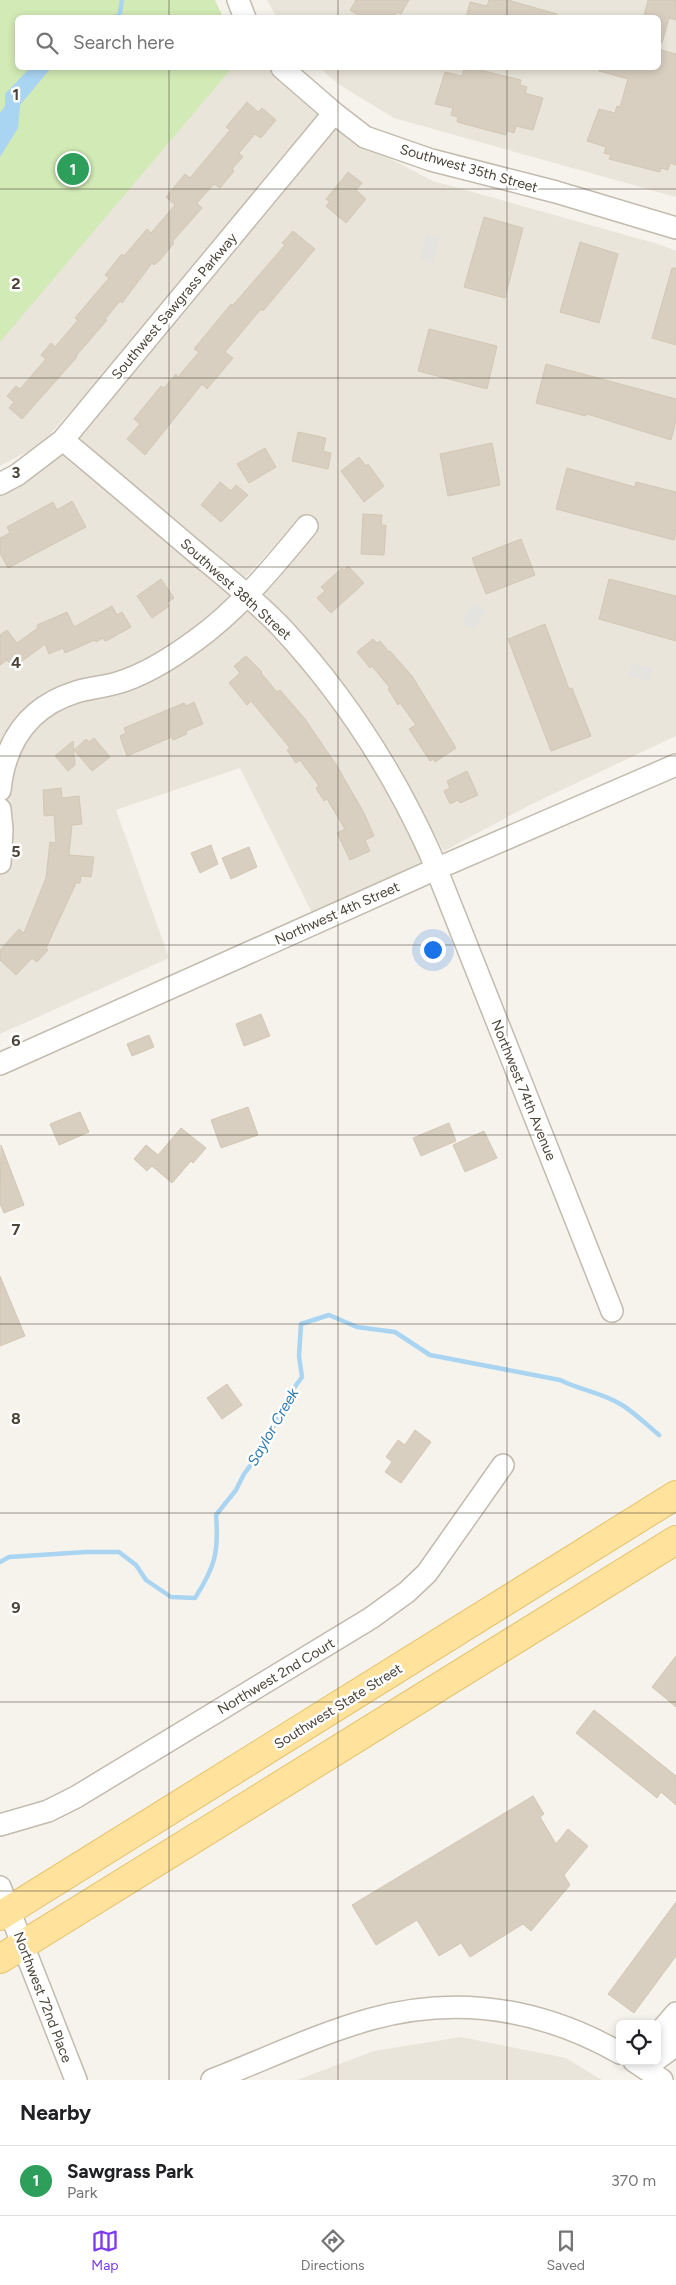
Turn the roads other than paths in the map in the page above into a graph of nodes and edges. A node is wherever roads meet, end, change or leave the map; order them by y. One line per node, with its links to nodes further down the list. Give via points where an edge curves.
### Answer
1 (238, 0): 2 (street)
2 (244, 15)
3 (284, 70): 4 (street, Southwest 35th Street)
4 (334, 113): 5 (street, Southwest 35th Street, via 365,136 431,160 556,192); 6 (street, Southwest Sawgrass Parkway)
5 (676, 228)
6 (63, 440): 7 (street, Southwest Sawgrass Parkway); 9 (street, Southwest 38th Street)
7 (0, 484)
8 (307, 526): 9 (street, via 272,569)
9 (246, 594): 11 (street, via 223,619 173,656 117,683 61,698 34,715 18,732 8,751); 14 (street, Southwest 38th Street, via 313,663 374,745 399,788)
10 (676, 765): 14 (street, Northwest 4th Street)
11 (0, 790)
12 (0, 810): 13 (street)
13 (0, 863)
14 (436, 869): 15 (street, Northwest 4th Street); 16 (street, Northwest 74th Avenue)
15 (0, 1064)
16 (612, 1311)
17 (503, 1465): 20 (street, Northwest 2nd Court, via 427,1573 371,1618 76,1797 48,1811)
18 (676, 1495): 21 (main road, Southwest State Street)
19 (676, 1540): 22 (main road)
20 (0, 1825)
21 (3, 1904): 22 (street, Northwest 72nd Place)
22 (23, 1945): 23 (main road); 30 (street, Northwest 72nd Place)
23 (0, 1959)
24 (676, 2012): 25 (street)
25 (661, 2030)
26 (676, 2038): 28 (street, via 668,2051)
27 (616, 2051): 31 (street, via 585,2034 541,2018 486,2009 425,2009 353,2025)
28 (661, 2055)
29 (644, 2065): 32 (street)
30 (76, 2080)
31 (212, 2080)
32 (662, 2080)

